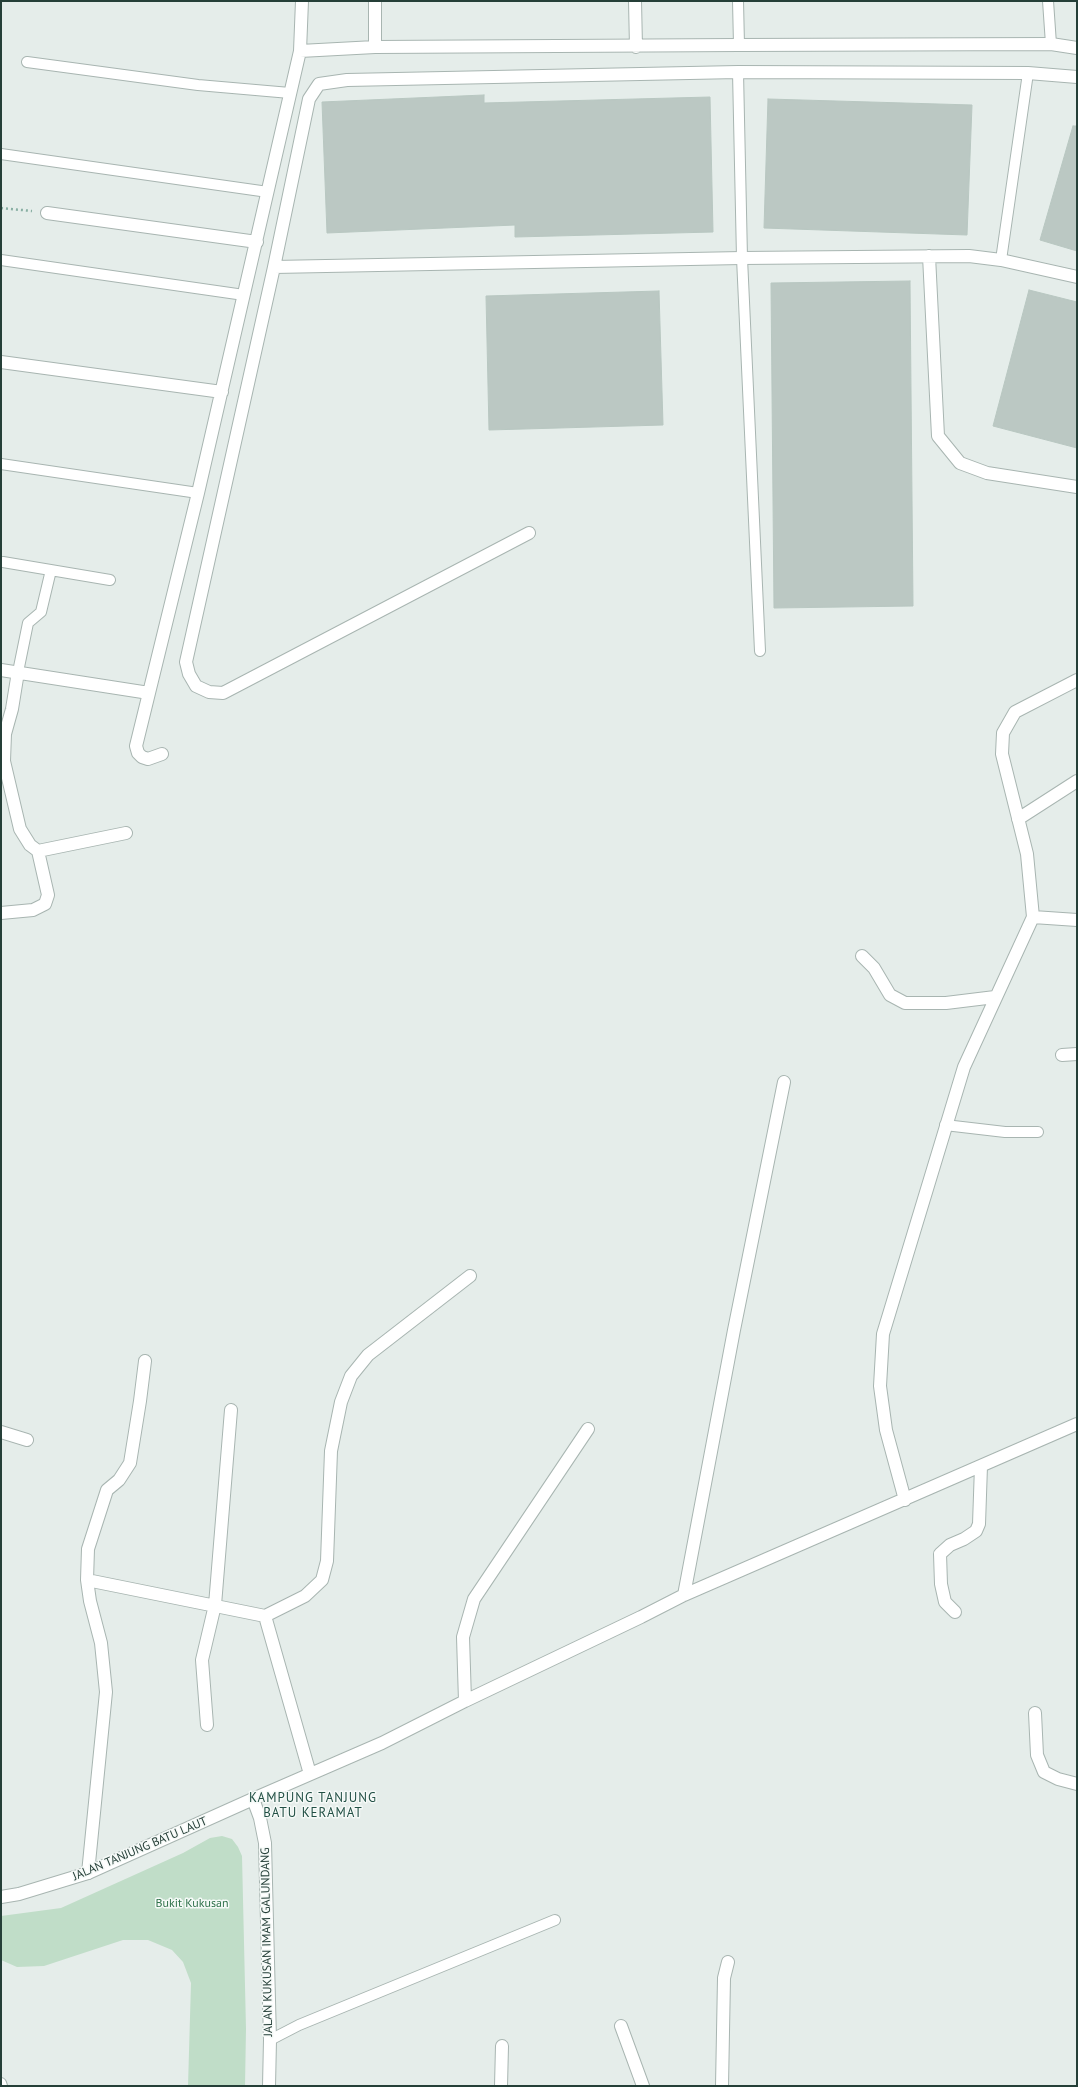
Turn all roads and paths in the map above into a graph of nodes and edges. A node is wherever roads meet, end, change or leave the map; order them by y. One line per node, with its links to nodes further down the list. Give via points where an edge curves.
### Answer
1 (302, 1): 11 (street)
2 (375, 1): 8 (street)
3 (635, 1): 9 (street)
4 (738, 1): 7 (lane)
5 (1048, 1): 6 (lane)
6 (1051, 44): 7 (street); 10 (street)
7 (739, 45): 9 (street)
8 (375, 47): 9 (street); 11 (street)
9 (636, 47)
10 (1077, 48)
11 (300, 51): 16 (street)
12 (28, 62): 16 (lane)
13 (738, 72): 14 (street); 23 (lane); 26 (street, via 347,80 319,84 309,99)
14 (1028, 73): 15 (street); 25 (lane)
15 (1077, 77)
16 (290, 93): 18 (street)
17 (1, 154): 18 (lane)
18 (268, 192): 21 (street)
19 (1, 208): 20 (path)
20 (46, 213): 21 (street)
21 (257, 242): 28 (street)
22 (929, 256): 23 (street); 25 (street, via 970,256); 32 (street, via 938,436 960,463 987,473)
23 (742, 258): 26 (street); 38 (lane)
24 (1, 260): 28 (lane)
25 (1001, 260): 27 (street)
26 (274, 267): 34 (street, via 186,662 188,674 196,686 209,692 223,693)
27 (1077, 277)
28 (244, 295): 30 (street)
29 (1, 362): 30 (street)
30 (222, 392): 33 (street)
31 (1, 464): 33 (lane)
32 (1077, 487)
33 (198, 493): 42 (street)
34 (529, 533)
35 (3, 562): 36 (lane)
36 (51, 570): 37 (lane); 40 (lane, via 41,612 28,623)
37 (110, 580)
38 (760, 651)
39 (1, 670): 40 (street)
40 (18, 672): 42 (street); 47 (street, via 5,734 4,761 20,829 30,845)
41 (1077, 680): 45 (street, via 1015,712 1003,733 1002,754)
42 (149, 693): 43 (street, via 136,746 138,753 148,759)
43 (162, 754)
44 (1077, 782): 45 (street)
45 (1018, 819): 49 (street, via 1027,854)
46 (126, 833): 47 (street)
47 (38, 851): 48 (street, via 48,895 45,904 33,910)
48 (1, 913)
49 (1033, 917): 50 (street); 52 (street)
50 (1077, 920)
51 (862, 956): 52 (street, via 874,968 890,994 905,1003 946,1003)
52 (995, 997): 56 (street, via 964,1067)
53 (1062, 1054): 54 (street)
54 (1077, 1054)
55 (784, 1082): 68 (street)
56 (945, 1125): 57 (lane, via 1005,1132); 66 (street, via 883,1334 880,1386 886,1430)
57 (1038, 1132)
58 (470, 1276): 71 (street, via 368,1355 352,1376 342,1402 331,1451 327,1561 322,1580 304,1596)
59 (145, 1361): 67 (street, via 130,1462 119,1480 106,1490 88,1549)
60 (231, 1410): 69 (street)
61 (1077, 1424): 65 (street, JALAN TANJUNG BATU LAUT)
62 (588, 1429): 72 (street, via 474,1599 463,1637)
63 (1, 1432): 64 (street)
64 (27, 1440)
65 (981, 1466): 66 (street, JALAN TANJUNG BATU LAUT); 70 (street, via 978,1528 940,1554 941,1584 945,1602)
66 (905, 1500): 68 (street, JALAN TANJUNG BATU LAUT)
67 (87, 1580): 69 (street); 78 (street, via 101,1643 106,1692)
68 (684, 1594): 72 (street, JALAN TANJUNG BATU LAUT)
69 (215, 1605): 71 (street); 74 (street, via 202,1660)
70 (956, 1612)
71 (265, 1616): 75 (street)
72 (465, 1701): 75 (street, JALAN TANJUNG BATU LAUT, via 382,1743)
73 (1035, 1713): 76 (street, via 1037,1754 1044,1772)
74 (208, 1725)
75 (310, 1774): 77 (street, JALAN TANJUNG BATU LAUT)
76 (1077, 1784)
77 (253, 1799): 78 (street, JALAN TANJUNG BATU LAUT); 83 (street, JALAN KUKUSAN IMAM GALUNDANG, via 265,1842)
78 (88, 1873): 79 (street, JALAN TANJUNG BATU LAUT)
79 (1, 1897)
80 (555, 1920): 83 (lane, via 299,2025)
81 (728, 1962): 90 (street, via 724,1978)
82 (621, 2026): 89 (street)
83 (270, 2040): 87 (street, JALAN KUKUSAN IMAM GALUNDANG)
84 (502, 2046): 88 (street)
85 (1, 2082): 86 (lane)
86 (2, 2086)
87 (268, 2086)
88 (501, 2086)
89 (643, 2086)
90 (722, 2086)

